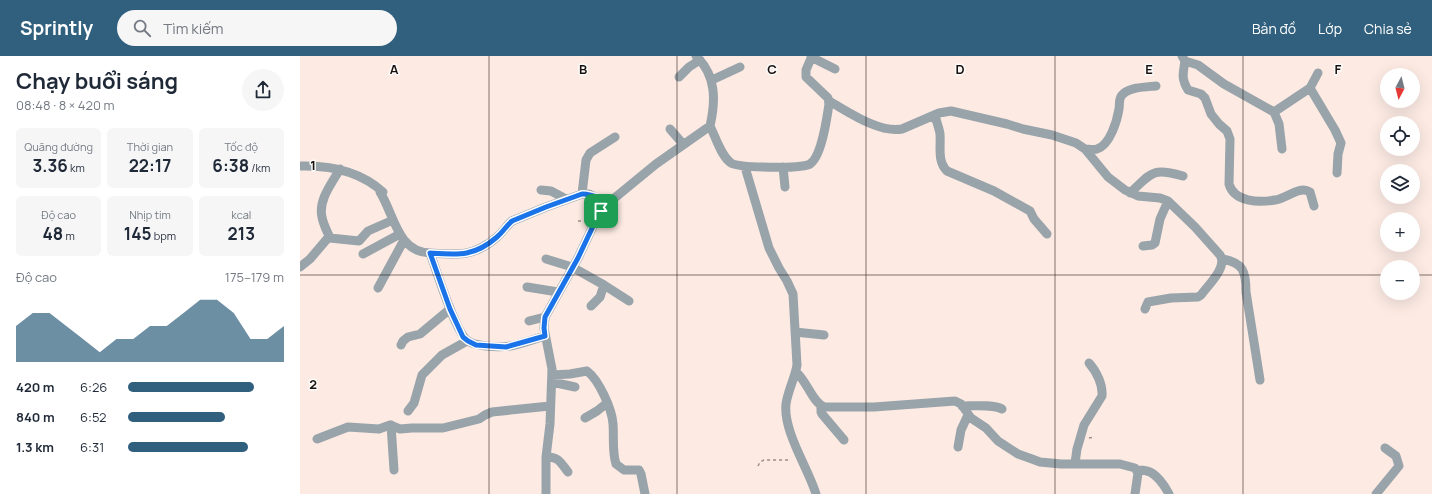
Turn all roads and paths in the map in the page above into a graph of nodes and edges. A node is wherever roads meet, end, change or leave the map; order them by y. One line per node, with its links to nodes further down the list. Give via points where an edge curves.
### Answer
1 (811, 57): 5 (street); 11 (street, via 806,77)
2 (698, 58): 7 (street); 8 (street)
3 (1184, 58): 12 (street); 33 (street, via 1182,75 1188,90 1205,98 1214,118 1229,133 1229,184 1236,196 1262,201 1275,200 1305,190 1310,192)
4 (740, 67): 8 (street)
5 (835, 69)
6 (1318, 73): 10 (street)
7 (679, 78)
8 (712, 80): 14 (street, via 714,111)
9 (1156, 86): 18 (street, via 1134,89 1123,94 1111,136 1098,149)
10 (1310, 88): 12 (street); 24 (street, via 1341,142)
11 (829, 101): 13 (street, via 865,121 896,129 902,129); 22 (street, via 817,156 810,164 801,167)
12 (1274, 112): 19 (street, via 1280,124)
13 (935, 115): 18 (street, via 946,111 958,112 1052,135 1076,143); 35 (street, via 940,133 943,167 1030,211)
14 (710, 126): 17 (street); 21 (street, via 725,158 734,165)
15 (670, 129): 17 (street)
16 (615, 136): 29 (street, via 590,153 586,160)
17 (683, 144): 31 (street)
18 (1085, 149): 28 (street, via 1108,177)
19 (1282, 149)
20 (300, 166): 23 (street)
21 (744, 167): 22 (street); 55 (street, via 769,248 793,294)
22 (783, 167): 26 (street)
23 (340, 169): 34 (street, via 367,179 384,192 380,192); 37 (street, via 321,207)
24 (1337, 173)
25 (1183, 176): 28 (street, via 1158,171)
26 (785, 187)
27 (541, 190): 30 (street, via 551,191)
28 (1130, 193): 32 (street)
29 (582, 194): 30 (street); 31 (street)
30 (566, 200): 39 (street, via 512,221 497,237 471,253)
31 (609, 201): 44 (street)
32 (1168, 201): 38 (street, via 1160,219 1155,244); 42 (street)
33 (1314, 206)
34 (393, 220): 36 (street); 37 (street, via 368,230 359,241)
35 (1047, 234)
36 (402, 237): 39 (street, via 412,249); 40 (street); 47 (street)
37 (330, 238): 43 (street)
38 (1143, 246)
39 (430, 253): 51 (street)
40 (363, 254)
41 (546, 258): 44 (street)
42 (1223, 259): 52 (street, via 1218,273 1198,297 1156,300 1148,302); 63 (street, via 1234,261 1240,266 1245,278)
43 (300, 267)
44 (572, 267): 45 (street); 48 (street)
45 (604, 285): 49 (street); 50 (street, via 600,297)
46 (528, 287): 48 (street)
47 (378, 288)
48 (558, 292): 53 (street)
49 (628, 301)
50 (591, 306)
51 (450, 309): 58 (street, via 463,337); 59 (street, via 420,334 408,337)
52 (1145, 309)
53 (545, 317): 54 (street); 57 (street)
54 (529, 321)
55 (795, 332): 56 (street); 61 (street)
56 (824, 334)
57 (545, 336): 58 (street, via 506,347 476,345); 62 (street)
58 (468, 341): 70 (street, via 442,355 422,375 414,403)
59 (401, 345)
60 (1089, 363): 80 (street, via 1099,378 1102,396 1084,425)
61 (796, 372): 67 (street); 78 (street, via 791,382 786,413 787,423)
62 (552, 378): 64 (street); 65 (street, via 587,371 597,382); 66 (street)
63 (1260, 380)
64 (576, 386)
65 (607, 402): 72 (street); 86 (street, via 612,418 616,464 624,470 639,470)
66 (550, 406): 73 (street, via 492,412 479,419 443,428 400,429); 79 (street)
67 (821, 406): 68 (street, via 832,408 951,400); 75 (street, via 822,414)
68 (962, 406): 69 (street, via 993,406); 71 (street)
69 (1002, 409)
70 (408, 411)
71 (968, 415): 76 (street, via 961,430); 80 (street, via 998,441 1018,454 1040,462)
72 (584, 418)
73 (391, 425): 74 (street, via 379,429 348,427); 82 (street)
74 (317, 439)
75 (844, 440)
76 (958, 448)
77 (1385, 448): 90 (street, via 1396,456 1400,463)
78 (801, 457): 81 (path, via 784,461 764,460); 87 (street)
79 (546, 458): 84 (street, via 552,456 557,459); 85 (street)
80 (1075, 463): 83 (street, via 1120,464)
81 (758, 466)
82 (394, 470)
83 (1137, 470): 88 (street); 89 (street, via 1153,474)
84 (568, 472)
85 (546, 494)
86 (645, 494)
87 (817, 494)
88 (1135, 494)
89 (1169, 494)
90 (1376, 494)

